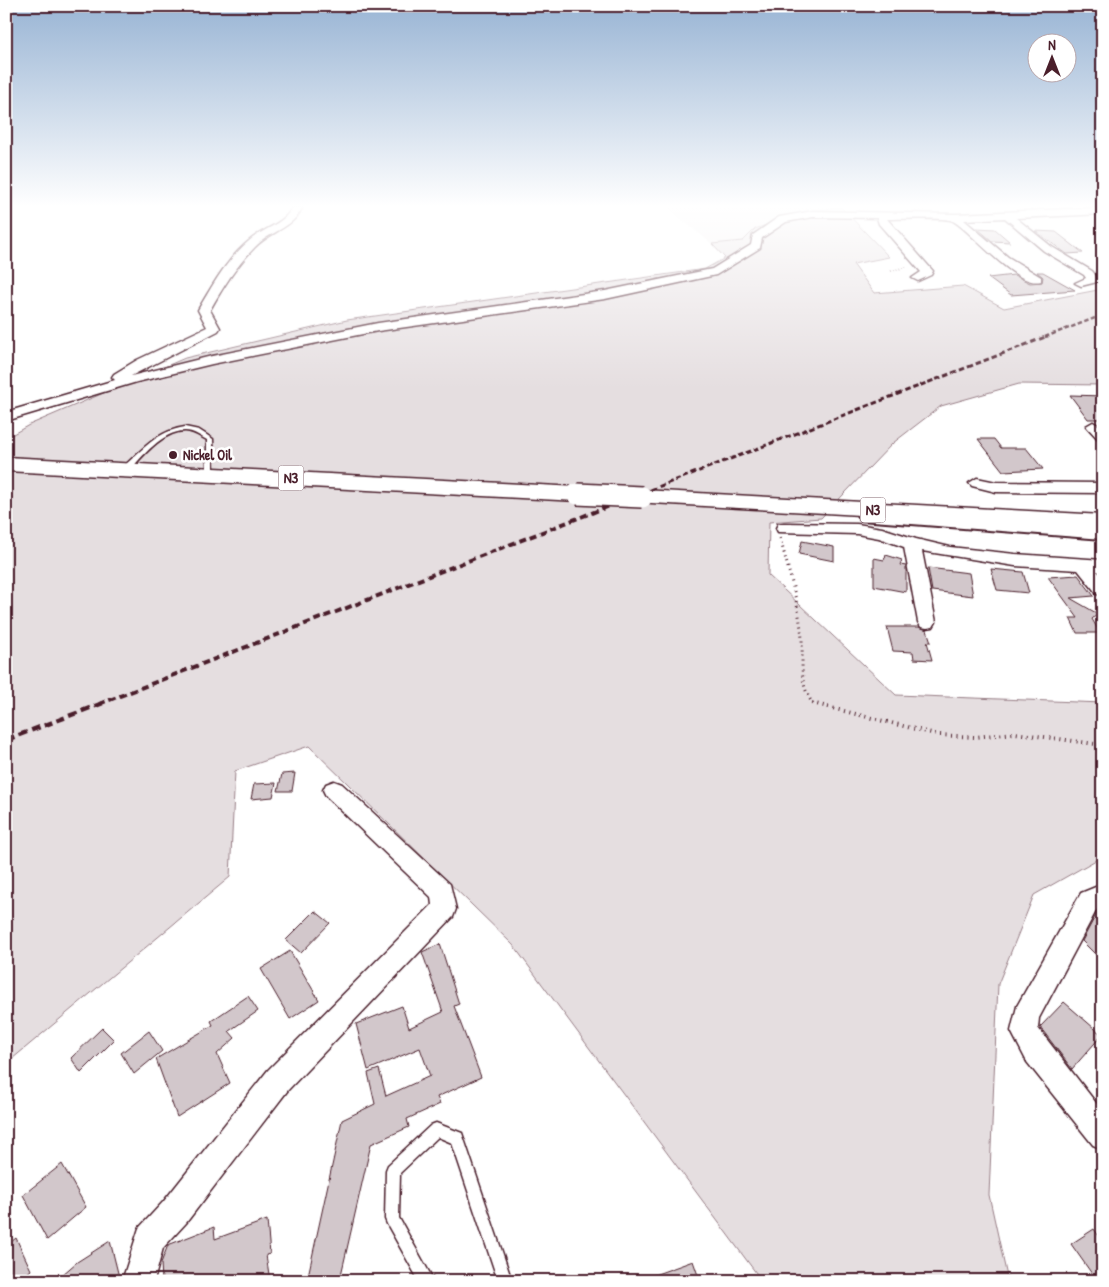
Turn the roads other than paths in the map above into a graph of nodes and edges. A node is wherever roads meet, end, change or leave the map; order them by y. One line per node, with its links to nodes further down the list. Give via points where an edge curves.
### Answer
1 (230, 268): 9 (street, via 204,310 214,328 142,363)
2 (722, 268): 9 (street, via 716,272 604,294 332,336 183,366)
3 (924, 268): 6 (street, via 927,273)
4 (1016, 268): 7 (street)
5 (1080, 268): 8 (street, via 1093,280)
6 (918, 278)
7 (1037, 279)
8 (1081, 282)
9 (98, 390): 10 (street)
10 (6, 417)
11 (6, 464): 12 (highway, N3)
12 (125, 470): 13 (highway, N3); 13 (lane, via 162,437 186,428 198,430 210,439)
13 (211, 474): 16 (highway, N3, bridge)
14 (977, 483): 15 (street, via 996,487)
15 (1103, 488)
16 (791, 506): 17 (highway, N3); 19 (street)
17 (1103, 522)
18 (784, 528): 20 (street, via 857,529 882,533)
19 (1103, 532)
20 (912, 544): 21 (street, via 1005,559); 24 (street)
21 (1083, 565): 22 (street); 23 (street)
22 (1103, 566)
23 (1103, 590)
24 (927, 622)
25 (334, 790): 28 (street, via 442,892 444,909 278,1080 175,1212 150,1239)
26 (1103, 895): 27 (street, via 1089,901 1026,1015 1024,1031)
27 (1103, 1135)
28 (138, 1281)
29 (427, 1281): 30 (lane, via 392,1219 393,1170 436,1130 456,1138)
30 (505, 1281)

